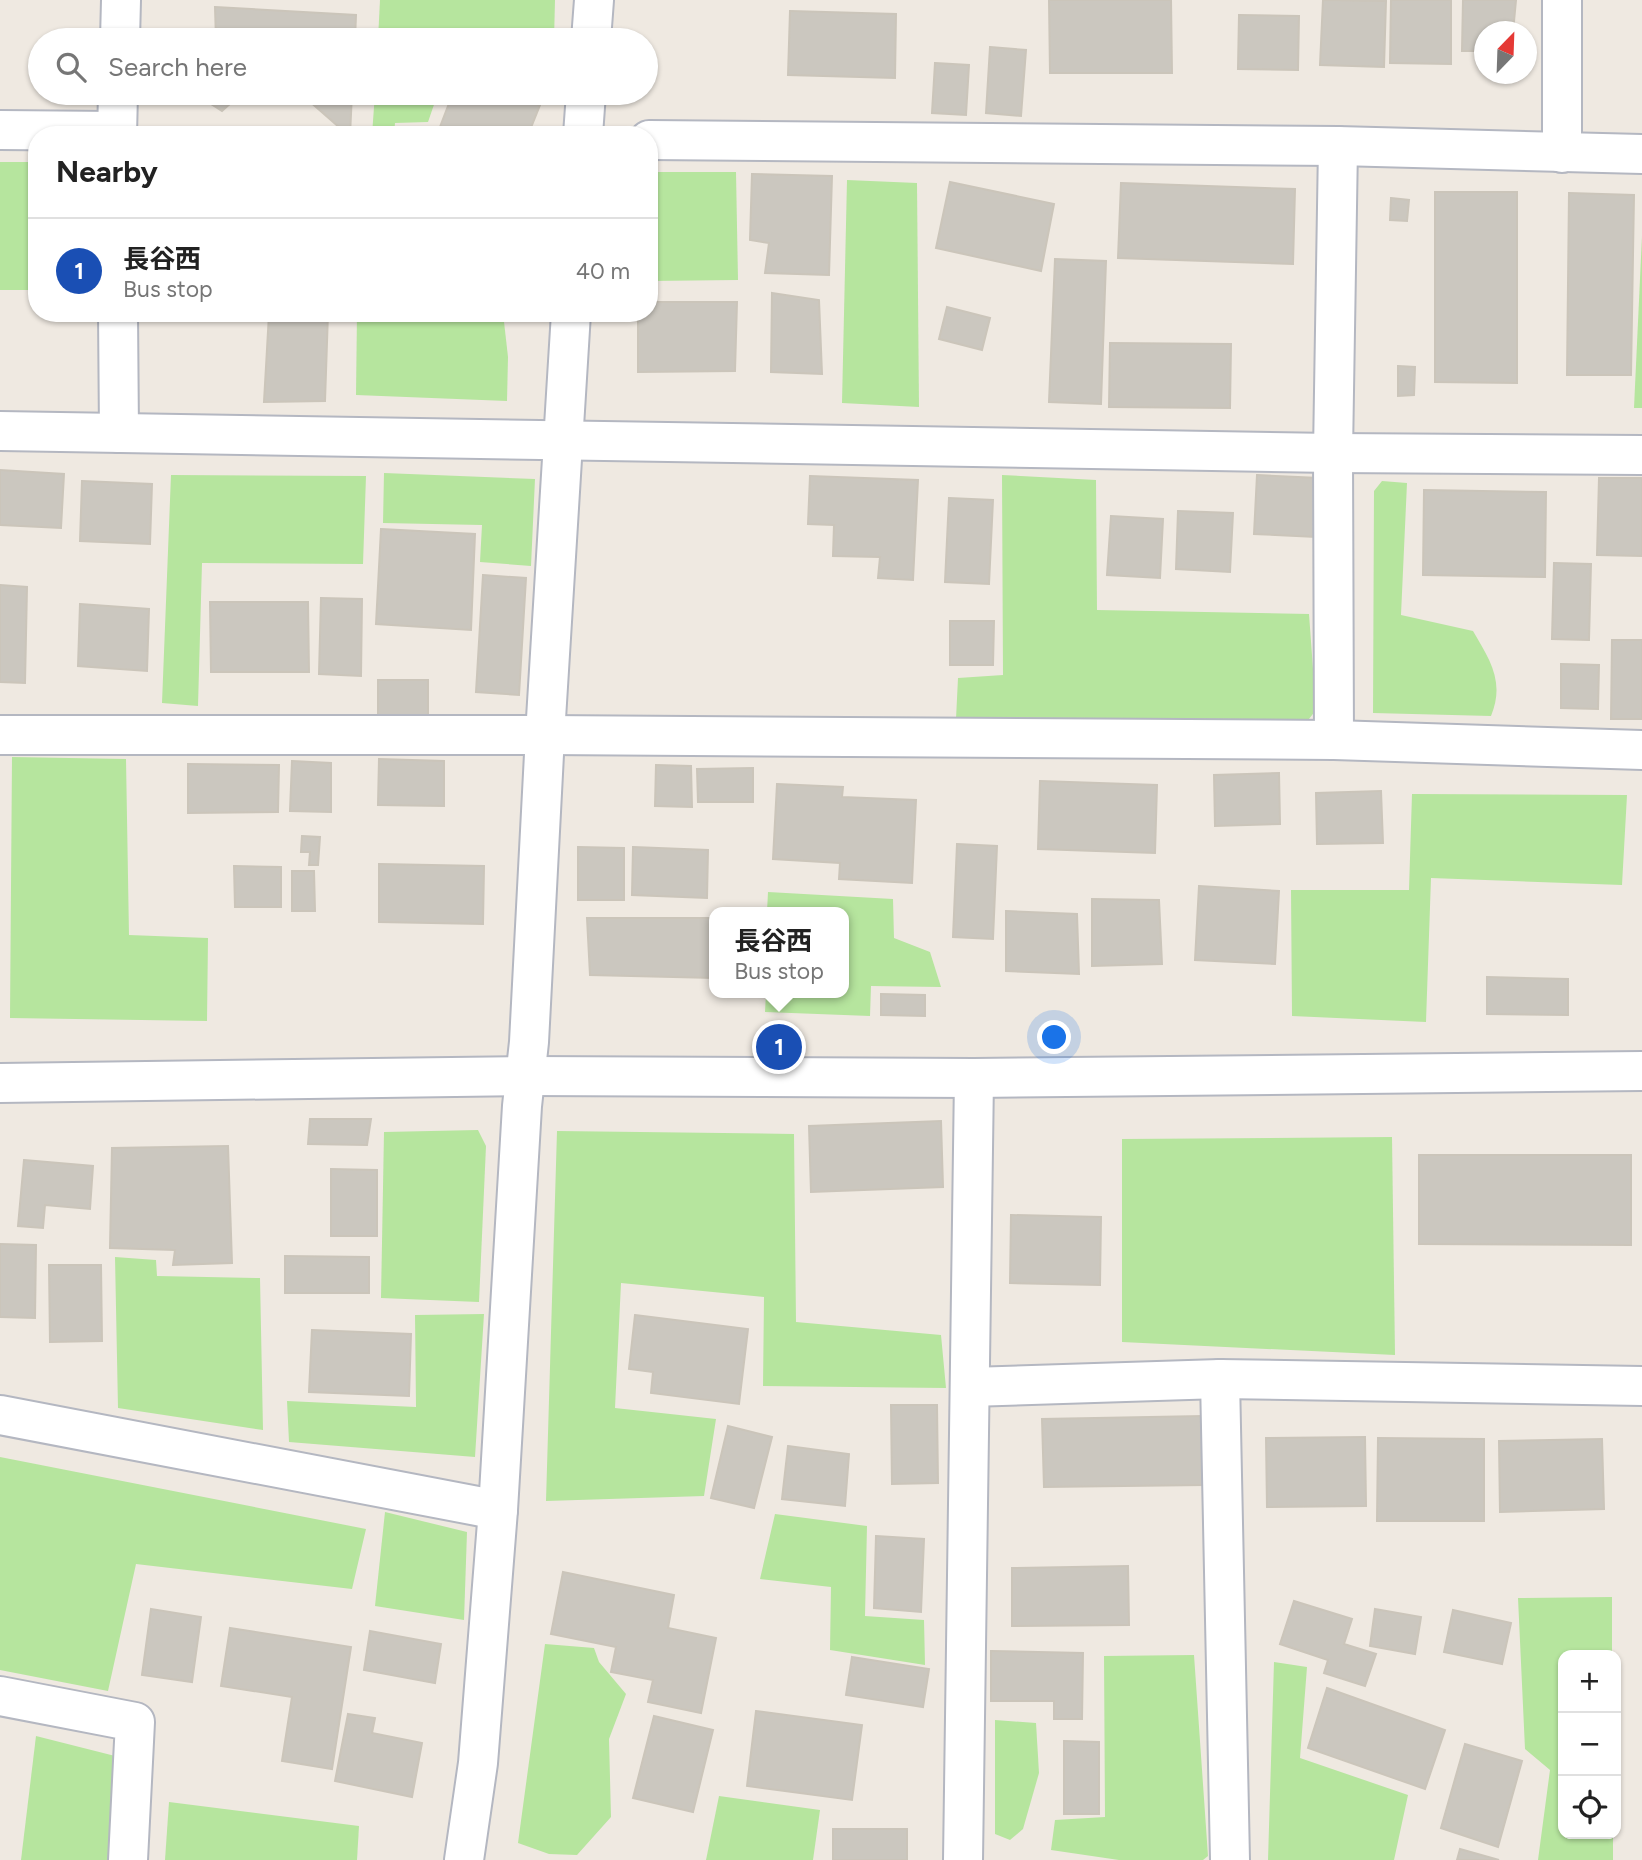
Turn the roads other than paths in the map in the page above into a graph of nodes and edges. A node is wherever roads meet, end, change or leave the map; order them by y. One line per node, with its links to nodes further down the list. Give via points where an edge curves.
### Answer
1 (121, 0): 4 (street)
2 (594, 0): 5 (street)
3 (1562, 0): 14 (street)
4 (120, 28)
5 (592, 28)
6 (118, 105): 8 (street)
7 (585, 105): 9 (street)
8 (117, 126)
9 (584, 126)
10 (0, 130): 11 (street)
11 (28, 131)
12 (658, 140): 13 (street)
13 (1338, 146): 14 (street); 21 (street)
14 (1562, 153): 15 (street)
15 (1642, 154)
16 (118, 322): 19 (street)
17 (570, 322): 20 (street)
18 (0, 431): 19 (street)
19 (119, 433): 20 (street)
20 (562, 440): 21 (street); 24 (street)
21 (1333, 453): 22 (street); 25 (street)
22 (1642, 455)
23 (0, 735): 24 (street)
24 (545, 735): 25 (street); 28 (street)
25 (1334, 740): 26 (street)
26 (1642, 750)
27 (1642, 1071): 29 (street)
28 (527, 1076): 29 (street); 30 (street); 35 (street)
29 (974, 1078): 33 (street)
30 (0, 1083)
31 (1220, 1379): 32 (street); 33 (street); 40 (street)
32 (1642, 1386)
33 (970, 1387): 39 (street)
34 (0, 1415): 35 (street)
35 (498, 1510): 38 (street, via 478,1763)
36 (0, 1696): 37 (street, via 135,1722)
37 (128, 1860)
38 (464, 1860)
39 (963, 1860)
40 (1230, 1860)

